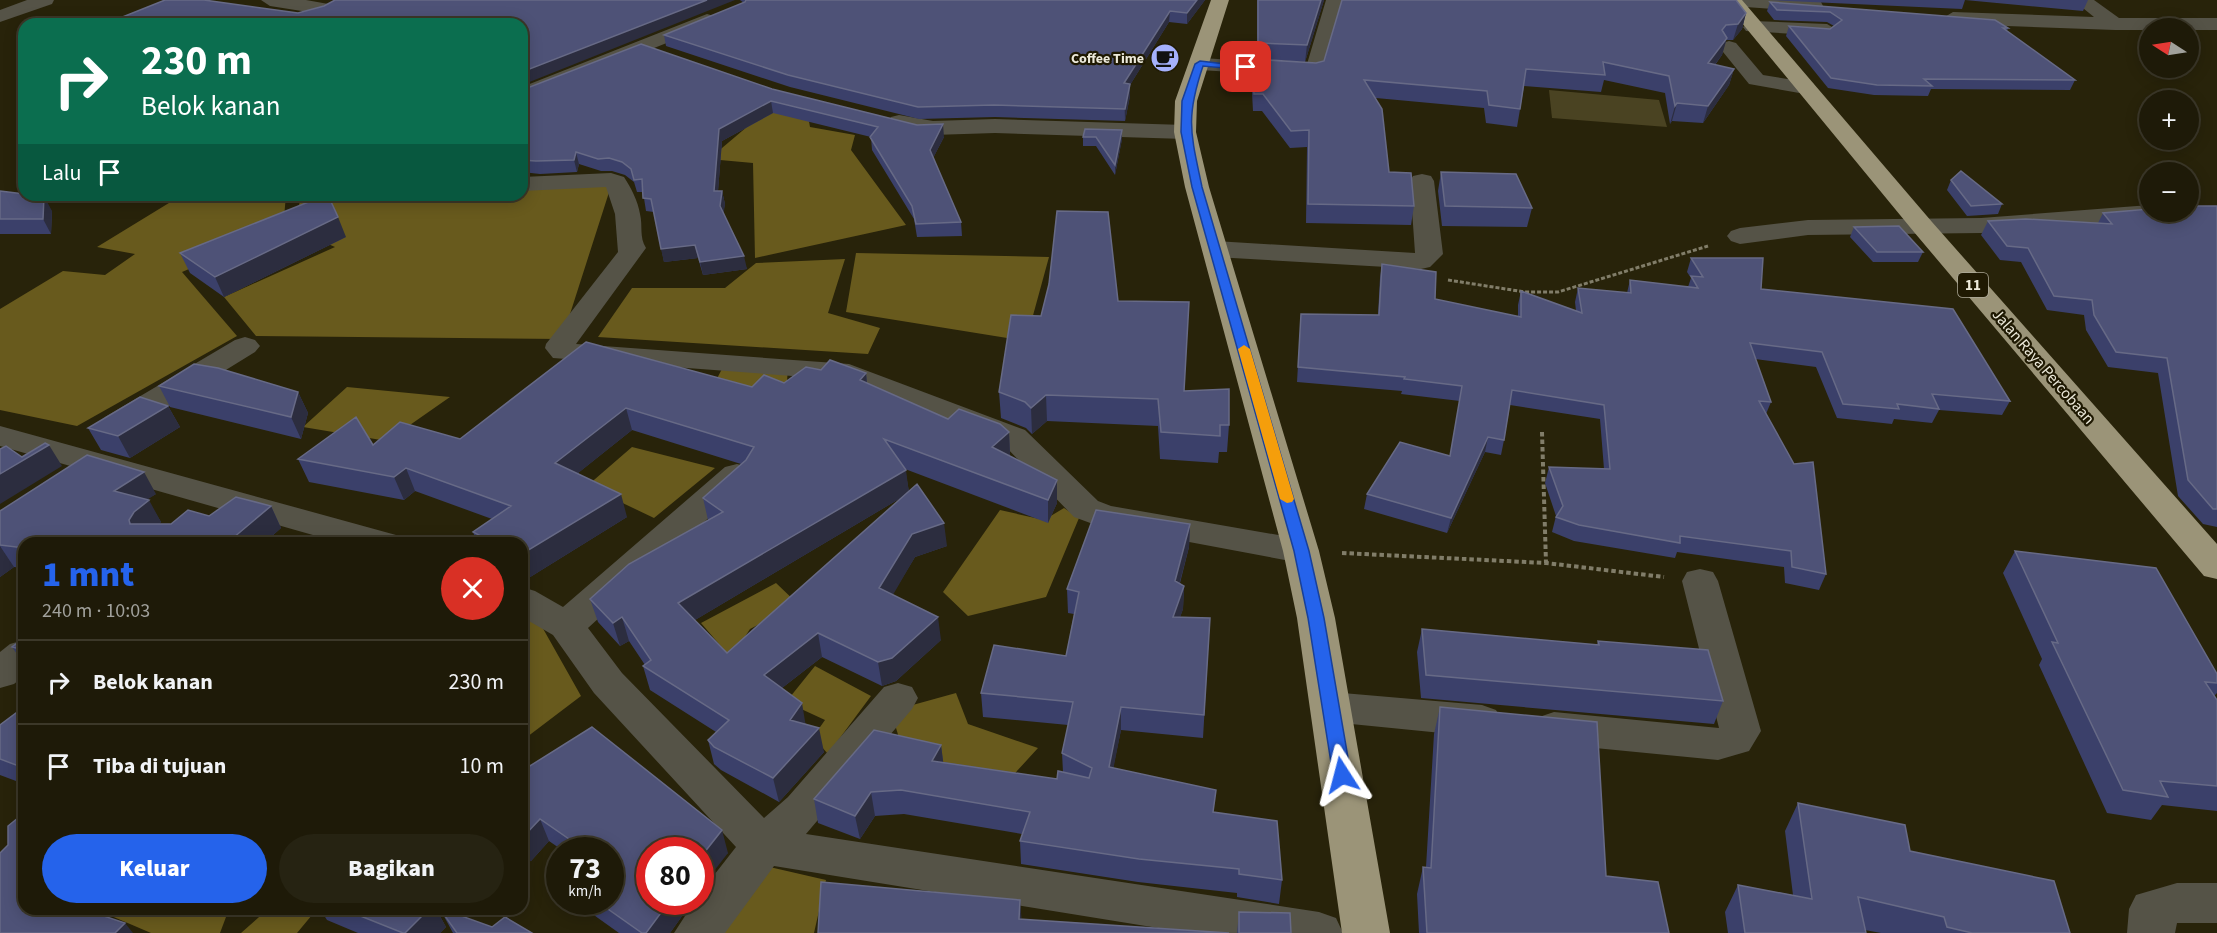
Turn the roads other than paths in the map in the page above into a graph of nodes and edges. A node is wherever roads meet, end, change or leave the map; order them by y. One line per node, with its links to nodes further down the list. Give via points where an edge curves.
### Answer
1 (45, 0): 10 (street)
2 (270, 0): 8 (street)
3 (1220, 0): 19 (highway)
4 (1335, 0): 19 (street, via 1315,70)
5 (1732, 0): 7 (street); 14 (highway, Jalan Raya Percobaan / 11)
6 (2082, 0): 12 (street)
7 (1832, 7)
8 (327, 9)
9 (729, 11): 16 (street)
10 (0, 16)
11 (1929, 16): 12 (street)
12 (2115, 24): 13 (street)
13 (2217, 24)
14 (1753, 27): 15 (street); 20 (highway, Jalan Raya Percobaan / 11)
15 (1827, 30)
16 (644, 47): 18 (street); 21 (street)
17 (1729, 47): 20 (street, via 1756,81)
18 (676, 59)
19 (1200, 64): 23 (highway, via 1186,101)
20 (1805, 88): 27 (highway, Jalan Raya Percobaan / 11)
21 (528, 93)
22 (882, 118): 23 (street, via 933,128)
23 (1185, 132): 29 (highway)
24 (1422, 181): 29 (street, via 1430,255 1421,261)
25 (528, 184): 39 (street, via 611,180 621,193 628,215 631,253 561,344 562,352 838,370 1014,437 1086,509 1105,516)
26 (2139, 213): 27 (street)
27 (1923, 227): 28 (street, via 1810,226); 40 (highway, Jalan Raya Percobaan / 11)
28 (1740, 236)
29 (1217, 256): 30 (street); 39 (highway)
30 (1326, 272)
31 (245, 346): 33 (street)
32 (0, 436): 33 (street)
33 (82, 457): 35 (street); 36 (street)
34 (737, 474): 43 (street)
35 (58, 486)
36 (218, 496): 37 (street); 38 (street)
37 (186, 523)
38 (357, 537)
39 (1301, 551): 47 (highway)
40 (2217, 567)
41 (1700, 581): 47 (street, via 1740,731 1728,744)
42 (528, 604): 43 (street)
43 (566, 626): 48 (street, via 608,683)
44 (18, 659): 45 (street)
45 (0, 674)
46 (898, 698): 48 (street, via 803,810)
47 (1331, 707): 52 (highway)
48 (763, 846): 50 (street); 51 (street)
49 (2217, 903): 53 (street, via 2177,903 2152,909)
50 (698, 933)
51 (1319, 933)
52 (1366, 933)
53 (2151, 933)

